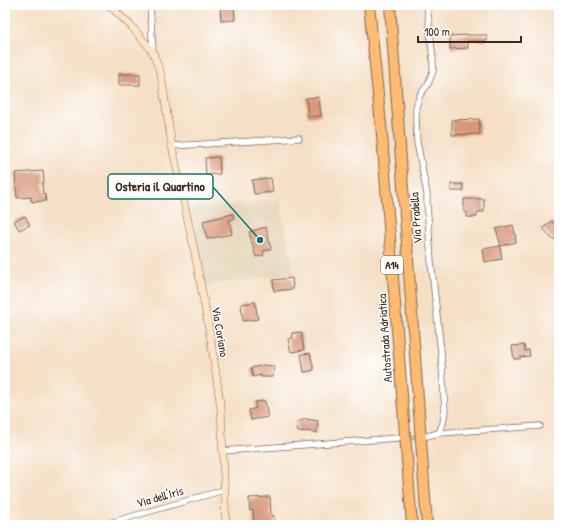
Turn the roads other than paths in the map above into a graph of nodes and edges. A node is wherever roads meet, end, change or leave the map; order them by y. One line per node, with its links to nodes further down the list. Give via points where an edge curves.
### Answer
1 (109, 5): 6 (main road, Via Coriano)
2 (150, 5): 6 (street)
3 (369, 5): 18 (highway, Autostrada Adriatica / A14)
4 (390, 5): 19 (highway, A14)
5 (427, 5): 10 (street, Via Pradella, via 433,71 416,106 416,123 427,194 441,352 445,410)
6 (153, 52): 8 (main road, Via Coriano, via 160,75)
7 (299, 138): 8 (street)
8 (172, 146): 13 (main road, Via Coriano, via 211,340 221,409)
9 (540, 426): 10 (street)
10 (439, 433): 11 (street)
11 (427, 436)
12 (398, 438): 13 (street)
13 (222, 450): 14 (main road, Via Coriano)
14 (224, 490): 15 (street, Via dell'Iris); 17 (main road, Via Coriano)
15 (117, 523): 16 (street, Via dell'Iris)
16 (102, 525)
17 (226, 525)
18 (412, 525)
19 (427, 525)

